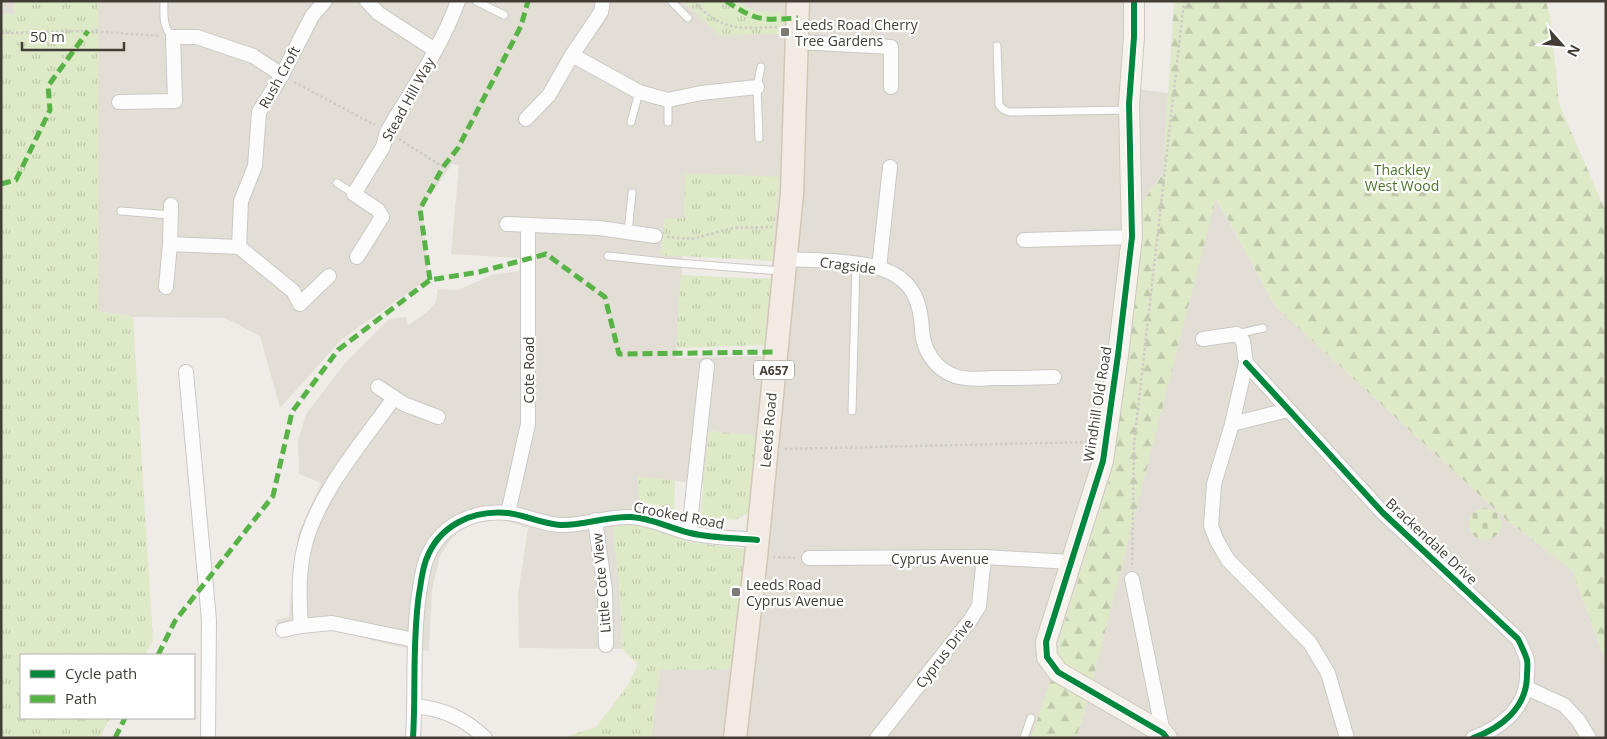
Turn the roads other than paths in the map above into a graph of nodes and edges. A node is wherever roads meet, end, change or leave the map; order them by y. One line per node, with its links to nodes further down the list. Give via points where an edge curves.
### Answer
1 (164, 1): 13 (lane, via 165,26)
2 (325, 1): 18 (street, Rush Croft, via 312,16)
3 (367, 1): 15 (street, via 378,13)
4 (458, 1): 15 (street, Stead Hill Way)
5 (476, 1): 10 (lane)
6 (603, 1): 16 (street, via 601,12)
7 (671, 1): 11 (lane)
8 (798, 1): 12 (main road, Leeds Road / A657)
9 (1134, 1): 24 (street, Windhill Old Road)
10 (504, 16)
11 (688, 18)
12 (798, 34): 20 (street, via 891,47); 46 (main road, Leeds Road / A657, via 792,194)
13 (173, 37): 18 (street, via 197,37 253,56); 23 (street, via 175,102)
14 (997, 46): 24 (lane, via 999,105 1004,110)
15 (435, 50): 32 (street, Stead Hill Way)
16 (572, 55): 21 (street); 25 (street, via 549,95)
17 (761, 67): 19 (lane)
18 (282, 75): 42 (street, Rush Croft, via 259,112 255,166 241,201)
19 (757, 87): 22 (street); 28 (lane)
20 (891, 87)
21 (639, 92): 22 (street); 26 (lane)
22 (668, 100): 27 (lane)
23 (119, 102)
24 (1129, 110): 39 (street, Windhill Old Road)
25 (526, 119)
26 (631, 122)
27 (668, 122)
28 (759, 138)
29 (890, 167): 47 (street)
30 (337, 184): 32 (lane)
31 (632, 193): 37 (lane)
32 (354, 194): 44 (street, via 378,210 382,217)
33 (171, 210): 34 (lane); 41 (street)
34 (121, 211)
35 (507, 224): 36 (street)
36 (528, 225): 37 (street); 63 (street, Cote Road, via 528,424)
37 (628, 232): 38 (street)
38 (655, 236)
39 (1132, 237): 40 (street); 69 (street, Windhill Old Road, via 1103,461)
40 (1024, 240)
41 (170, 244): 42 (street); 49 (street)
42 (239, 247): 48 (street, via 293,291 300,304)
43 (608, 256): 46 (lane, via 664,262)
44 (357, 258)
45 (856, 264): 46 (street, Cragside); 47 (street, Cragside); 60 (lane)
46 (785, 265): 66 (main road, Leeds Road / A657)
47 (879, 268): 56 (street, Cragside, via 900,278 912,290 919,306 923,342 929,355 954,376 970,379)
48 (330, 276)
49 (166, 287)
50 (1264, 328): 51 (lane)
51 (1237, 334): 52 (street); 53 (street, via 1243,341)
52 (1203, 339)
53 (1246, 362): 59 (street, Brackendale Drive); 62 (street)
54 (707, 366): 65 (street)
55 (186, 372): 79 (street, via 209,611)
56 (1054, 377)
57 (378, 387): 58 (street)
58 (394, 398): 61 (street); 71 (street, via 346,465 315,516 301,569)
59 (1288, 410): 62 (street); 75 (street, Brackendale Drive, via 1383,514 1518,639 1527,661)
60 (852, 411)
61 (438, 417)
62 (1232, 424): 85 (street, via 1214,484 1211,526 1228,560 1310,643 1328,673)
63 (508, 513): 64 (street, Crooked Road, via 560,525); 73 (street, Crooked Road, via 484,513 463,519 447,529 434,544 423,569)
64 (595, 520): 65 (street, Crooked Road, via 614,517 651,519); 74 (street, Little Cote View, via 605,590)
65 (688, 532): 66 (street, Crooked Road)
66 (757, 549): 82 (main road, Leeds Road / A657)
67 (984, 557): 68 (street, Cyprus Avenue); 69 (street, Cyprus Avenue); 83 (street, Cyprus Drive, via 979,606)
68 (809, 558)
69 (1070, 562): 78 (street, Windhill Old Road, via 1046,642 1047,657 1058,672)
70 (1132, 579): 78 (street)
71 (301, 626): 72 (street); 73 (street, via 341,624)
72 (283, 630)
73 (414, 640): 76 (street, Crooked Road)
74 (606, 645)
75 (1527, 688): 86 (street, via 1508,719); 87 (street, via 1564,705)
76 (415, 706): 80 (street, Crooked Road); 81 (street, via 441,710 461,719)
77 (1031, 718): 84 (lane)
78 (1165, 735)
79 (208, 738)
80 (413, 738)
81 (485, 738)
82 (735, 738)
83 (877, 738)
84 (1024, 738)
85 (1347, 738)
86 (1473, 738)
87 (1589, 738)

